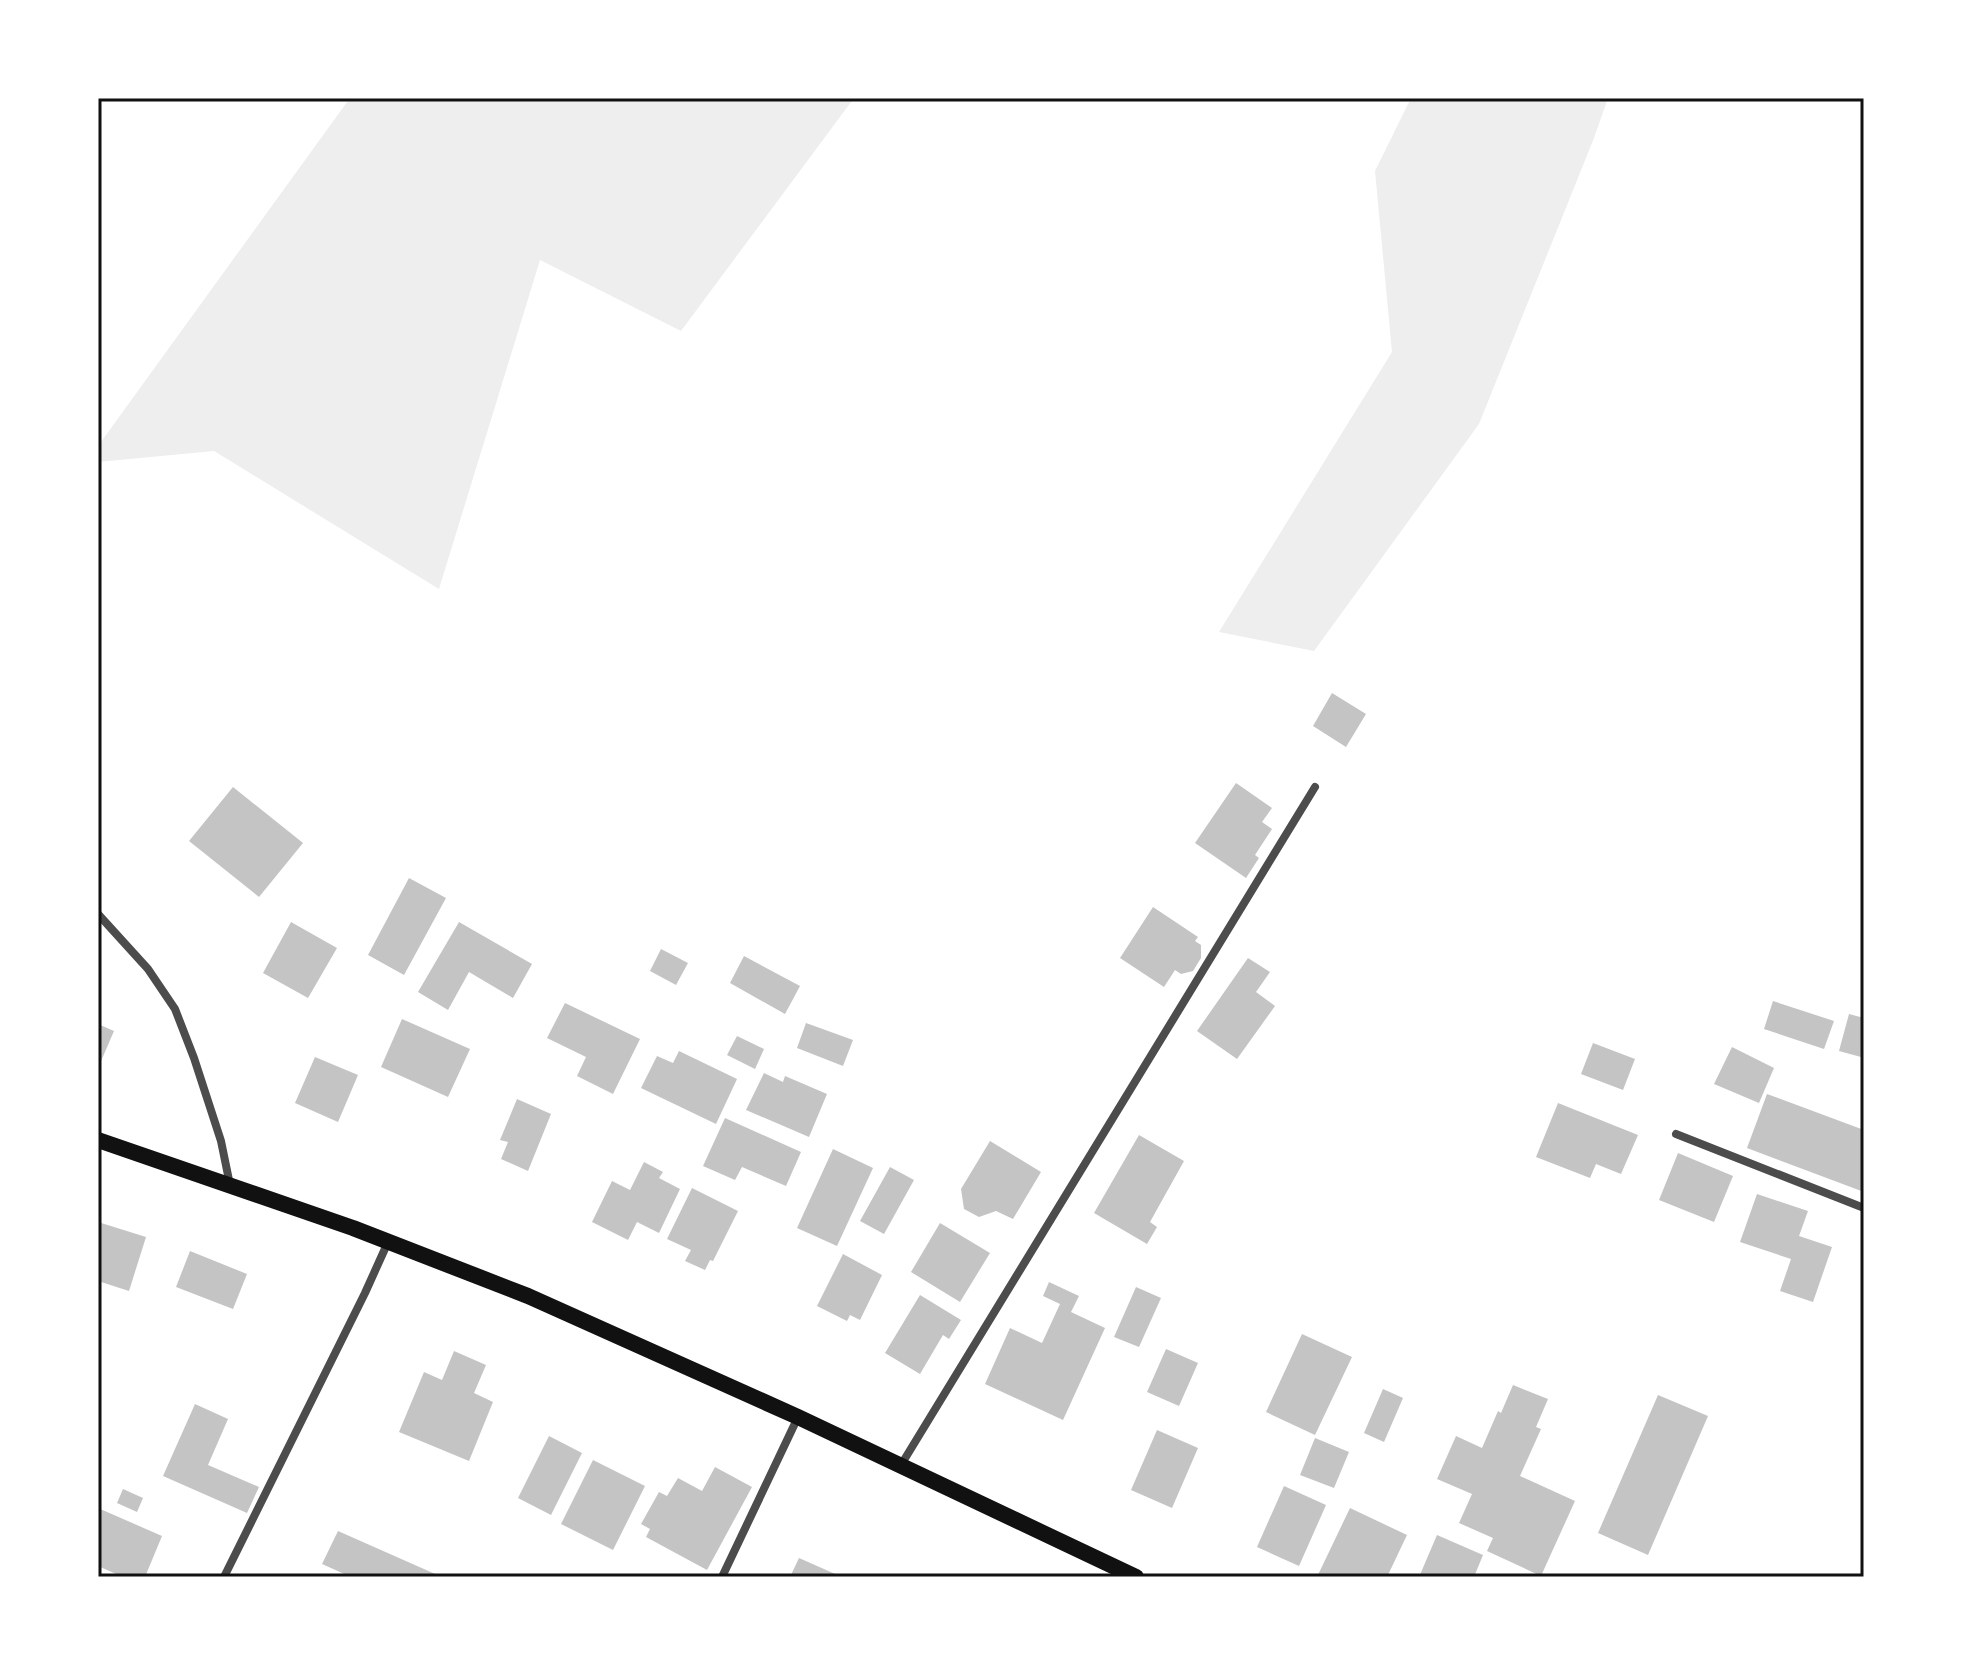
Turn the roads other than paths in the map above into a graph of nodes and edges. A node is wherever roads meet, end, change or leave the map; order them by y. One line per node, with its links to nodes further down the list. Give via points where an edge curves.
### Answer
1 (1315, 787): 9 (street)
2 (98, 914): 5 (street, via 148,969 175,1009 221,1141)
3 (1676, 1134): 6 (street)
4 (98, 1140): 5 (main road)
5 (230, 1186): 7 (main road)
6 (1864, 1208)
7 (388, 1242): 8 (main road, via 528,1296); 10 (street)
8 (798, 1417): 9 (main road); 11 (street)
9 (901, 1465): 12 (main road)
10 (224, 1577)
11 (722, 1577)
12 (1136, 1577)

